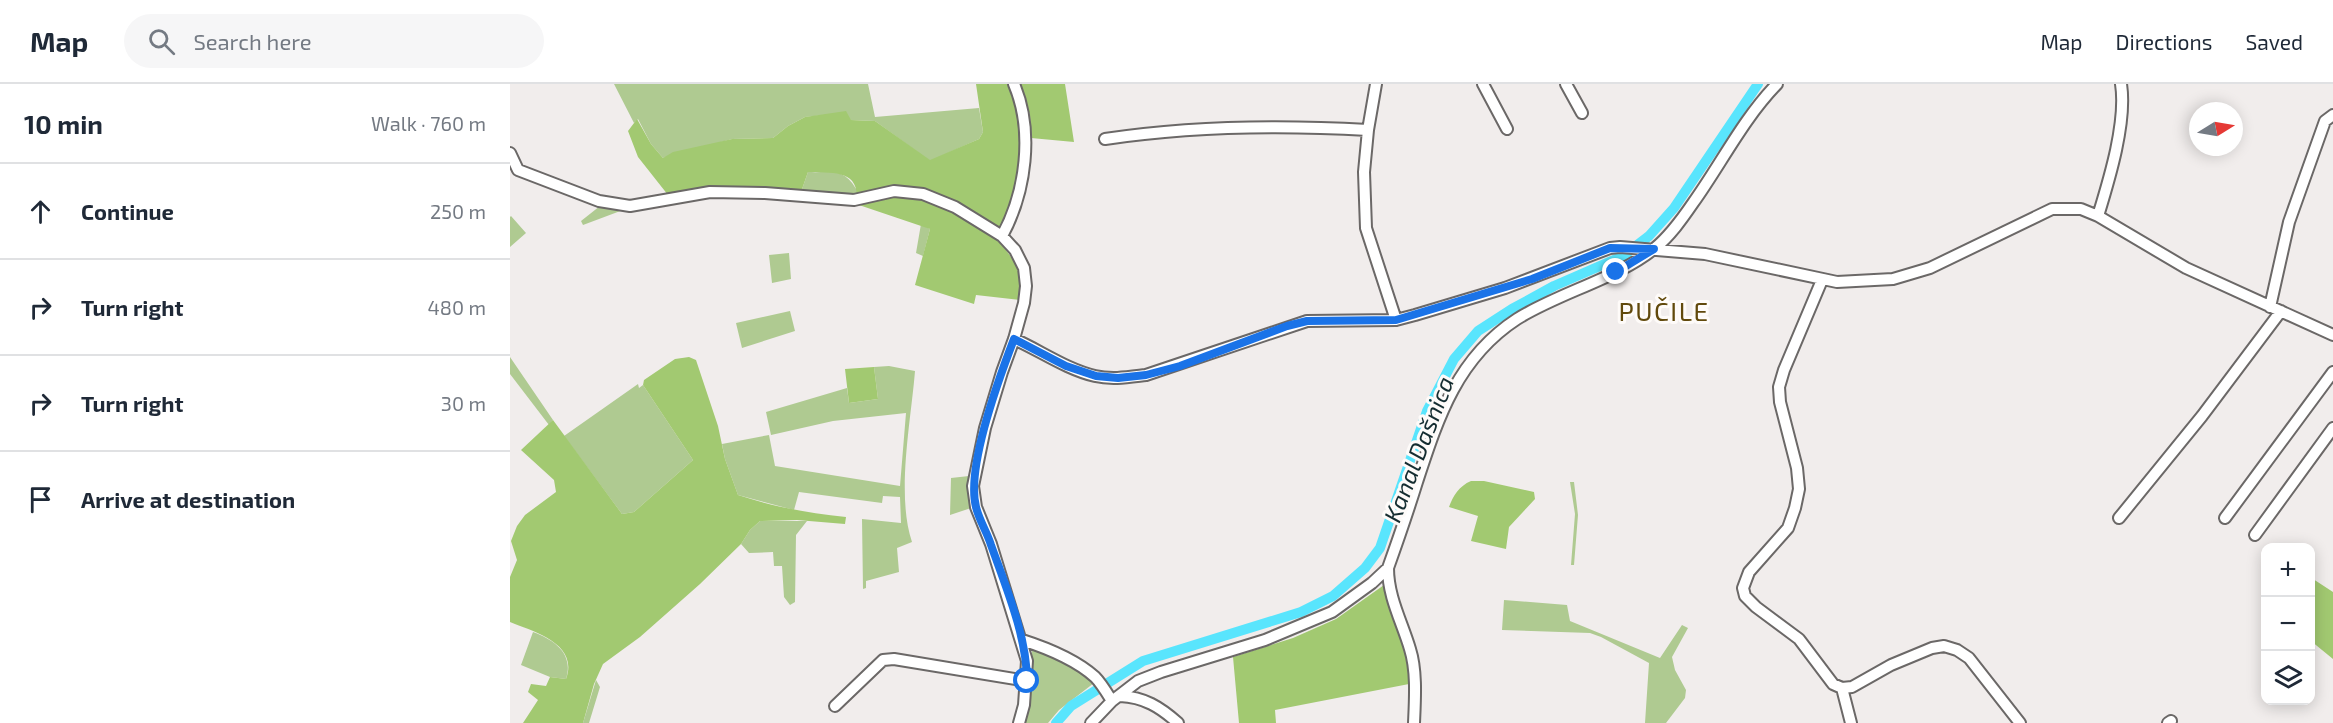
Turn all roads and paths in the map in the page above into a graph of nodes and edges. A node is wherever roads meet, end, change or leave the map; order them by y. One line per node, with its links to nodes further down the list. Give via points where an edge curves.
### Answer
1 (1014, 84): 15 (street, via 1023,110 1025,154 1012,218)
2 (1376, 84): 10 (street)
3 (1483, 84): 9 (street)
4 (1566, 84): 7 (street)
5 (1777, 84): 16 (street, via 1744,125 1678,225)
6 (2121, 84): 14 (street, via 2114,164)
7 (1582, 113)
8 (2333, 115): 18 (street, via 2325,121 2289,222)
9 (1507, 129)
10 (1368, 130): 11 (street, via 1199,130); 20 (street, via 1364,172 1366,228)
11 (1105, 139)
12 (510, 153): 13 (street)
13 (514, 172): 15 (street, via 599,201 630,206 710,192 854,200 894,191 923,194 955,207)
14 (2098, 216): 17 (street, via 2081,209 2052,209 1912,275 1855,283); 18 (street, via 2169,260)
15 (1002, 236): 22 (street, via 1024,268 1024,303)
16 (1650, 249): 17 (street, via 1705,254); 20 (street, via 1610,248 1505,288); 28 (street, via 1616,272 1557,297 1517,320 1474,356 1434,430)
17 (1822, 280): 31 (street, via 1779,387 1797,468 1799,489 1795,508 1788,528 1749,572 1743,588 1745,596 1798,639 1833,684)
18 (2270, 307): 19 (street)
19 (2281, 311): 21 (street); 25 (street)
20 (1396, 320): 22 (street, via 1307,321 1180,366 1118,378 1066,366)
21 (2333, 335)
22 (1014, 339): 29 (street, via 985,428 973,486 976,507)
23 (2333, 372): 26 (street)
24 (2333, 428): 27 (street)
25 (2119, 518)
26 (2225, 518)
27 (2254, 535)
28 (1388, 568): 32 (street, via 1332,612 1265,640 1161,672); 37 (street, via 1393,599 1411,651)
29 (1022, 640): 30 (street); 32 (street, via 1069,660)
30 (1027, 681): 33 (street, via 883,660); 34 (street)
31 (1842, 688): 38 (street); 39 (street, via 1944,646 1957,650 1974,664)
32 (1114, 697): 35 (street); 36 (street, via 1136,696)
33 (835, 706)
34 (1018, 723)
35 (1091, 723)
36 (1178, 723)
37 (1414, 723)
38 (1851, 723)
39 (2020, 723)

